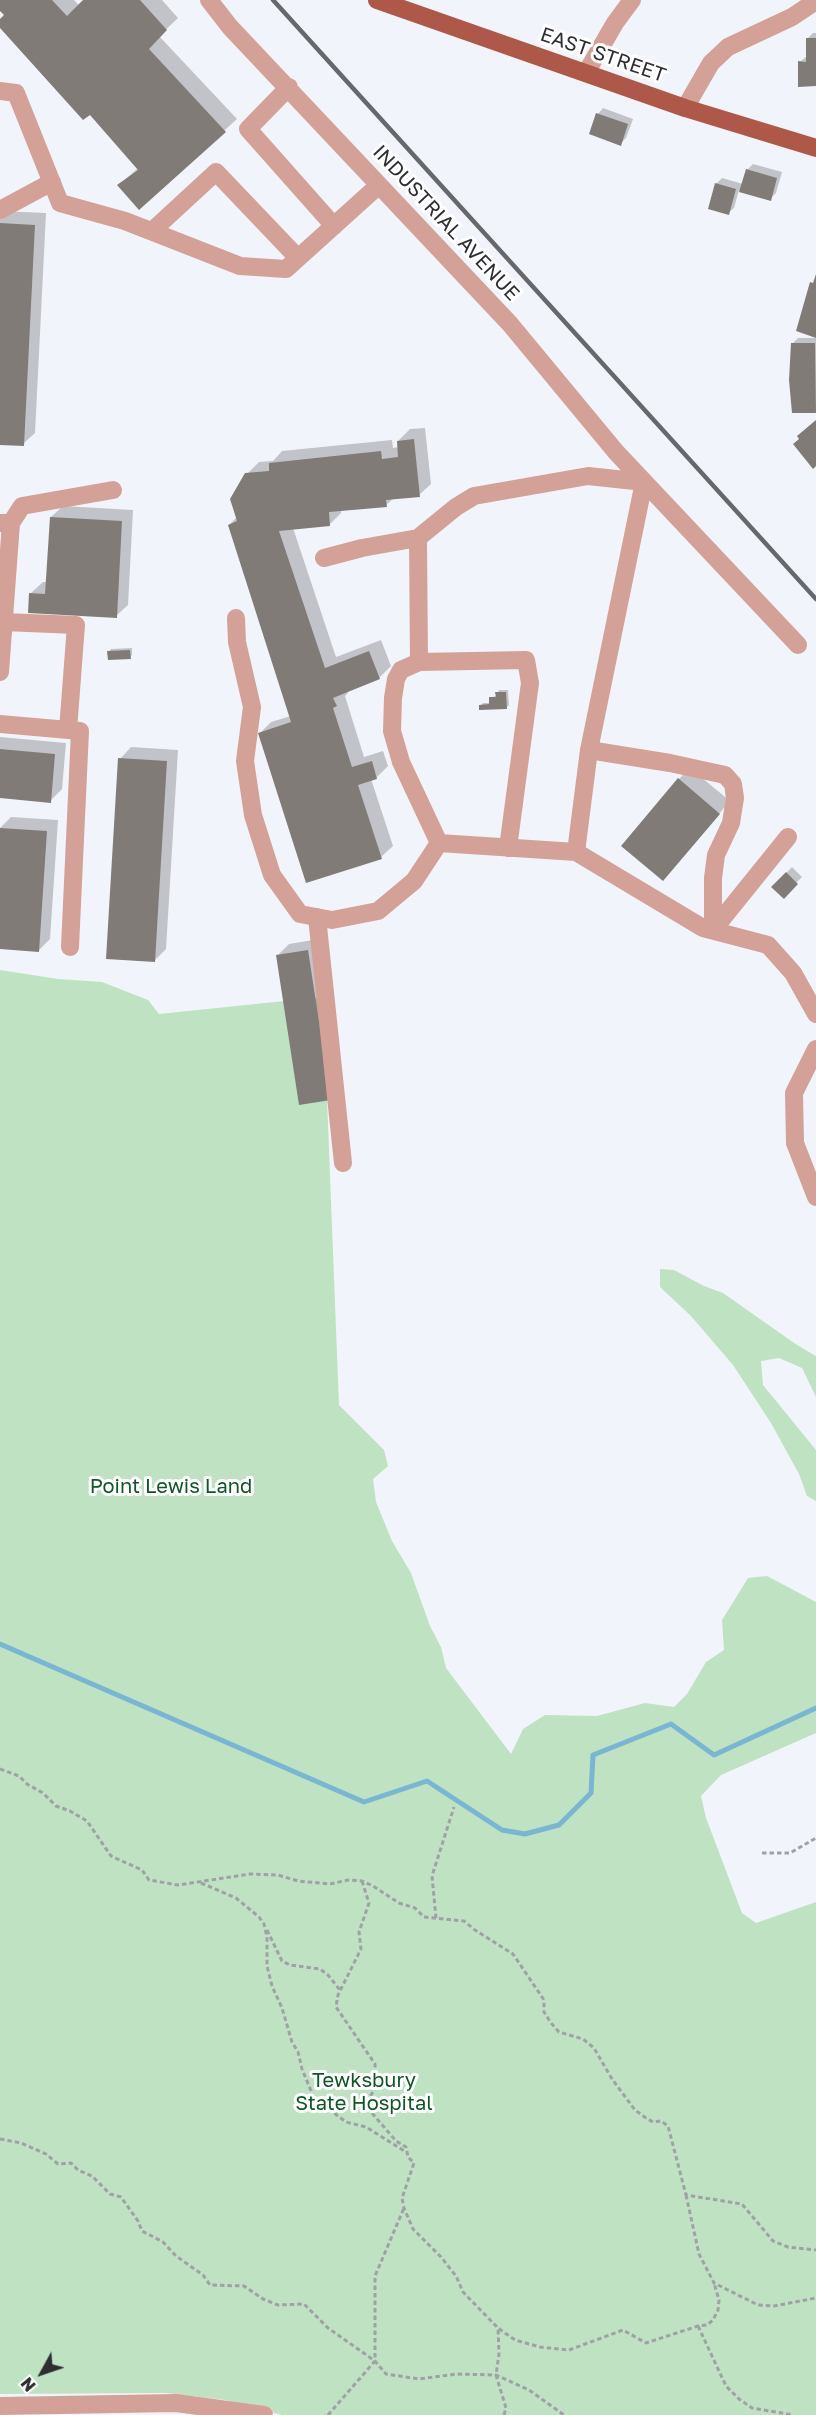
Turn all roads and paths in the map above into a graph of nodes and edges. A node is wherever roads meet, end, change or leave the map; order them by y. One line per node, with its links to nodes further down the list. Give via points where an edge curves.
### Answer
1 (209, 0): 6 (street, INDUSTRIAL AVENUE)
2 (377, 0): 5 (main road, EAST STREET)
3 (632, 0): 5 (street)
4 (816, 1): 8 (street, via 792,17 728,47 711,63)
5 (586, 73): 8 (main road, EAST STREET)
6 (289, 87): 11 (street, INDUSTRIAL AVENUE); 13 (street, via 248,129)
7 (0, 91): 10 (street, via 16,93)
8 (685, 108): 9 (main road, EAST STREET)
9 (816, 148)
10 (52, 182): 12 (street); 14 (street, via 60,203)
11 (379, 185): 13 (street); 16 (street, INDUSTRIAL AVENUE, via 510,324)
12 (0, 210)
13 (334, 226): 15 (street)
14 (152, 231): 15 (street, via 240,266 286,269); 15 (street, via 216,172)
15 (298, 258)
16 (644, 482): 19 (street, via 588,476 474,496); 23 (street, INDUSTRIAL AVENUE); 28 (street)
17 (113, 490): 18 (street, via 22,506)
18 (5, 523): 22 (street)
19 (418, 538): 20 (street); 24 (street)
20 (324, 558)
21 (236, 618): 33 (street, via 237,642 252,707 244,761 253,815 272,875 300,914)
22 (4, 622): 25 (street); 27 (street, via 76,625)
23 (798, 645)
24 (419, 662): 30 (street, via 401,670 396,679 392,731 401,762); 31 (street, via 526,660 530,683)
25 (0, 672)
26 (0, 724): 27 (street)
27 (68, 730): 35 (street, via 80,731)
28 (589, 750): 32 (street); 34 (street, via 725,775 733,784 731,823 716,855)
29 (788, 837): 34 (street)
30 (439, 843): 31 (street); 33 (street, via 414,881 378,911 332,920)
31 (508, 848): 32 (street)
32 (576, 852): 34 (street, via 703,928)
33 (317, 917): 38 (street)
34 (713, 930): 36 (street, via 768,945 793,973)
35 (70, 947)
36 (816, 1014)
37 (816, 1049): 39 (street, via 794,1093 795,1143)
38 (343, 1163)
39 (816, 1197)
40 (0, 1769): 45 (path, via 19,1776 56,1806 87,1821 111,1856 142,1870 149,1880 178,1885)
41 (454, 1807): 46 (path, via 432,1876)
42 (816, 1838): 43 (path, via 790,1853)
43 (762, 1853)
44 (362, 1881): 45 (path, via 330,1884 250,1874); 46 (path, via 415,1908 424,1917); 48 (path, via 369,1903 359,1932 361,1949)
45 (199, 1882): 47 (path, via 236,1898 259,1917)
46 (436, 1918): 51 (path, via 464,1921 513,1954 537,1988 544,2000 544,2012 559,2032 583,2039 600,2056 635,2109 653,2122 669,2126)
47 (266, 1929): 48 (path, via 282,1961 320,1970); 50 (path, via 272,1986 314,2098 346,2122 366,2127)
48 (340, 1990): 50 (path, via 336,2007 375,2064 376,2087 369,2098 372,2113 406,2147)
49 (0, 2139): 58 (path, via 38,2150 58,2164 71,2163 92,2176 110,2194 121,2197 142,2231 163,2242 210,2285 244,2286 278,2305 304,2304 328,2328)
50 (407, 2153): 52 (path, via 414,2163 402,2198)
51 (686, 2195): 53 (path, via 742,2204 773,2241); 54 (path, via 699,2254)
52 (404, 2208): 57 (path, via 413,2229 441,2257 463,2292); 58 (path, via 375,2276)
53 (816, 2250)
54 (714, 2283): 55 (path, via 758,2305); 56 (path, via 718,2310 707,2325)
55 (816, 2298)
56 (698, 2326): 57 (path, via 646,2343 622,2330 569,2350 515,2340); 65 (path, via 726,2386 739,2399 752,2408)
57 (498, 2328): 59 (path)
58 (375, 2361): 59 (path, via 386,2374 405,2378); 62 (path)
59 (496, 2375): 63 (path, via 506,2408); 64 (path, via 529,2390)
60 (0, 2406): 61 (street, via 177,2403)
61 (264, 2415)
62 (328, 2415)
63 (504, 2415)
64 (564, 2415)
65 (793, 2415)

